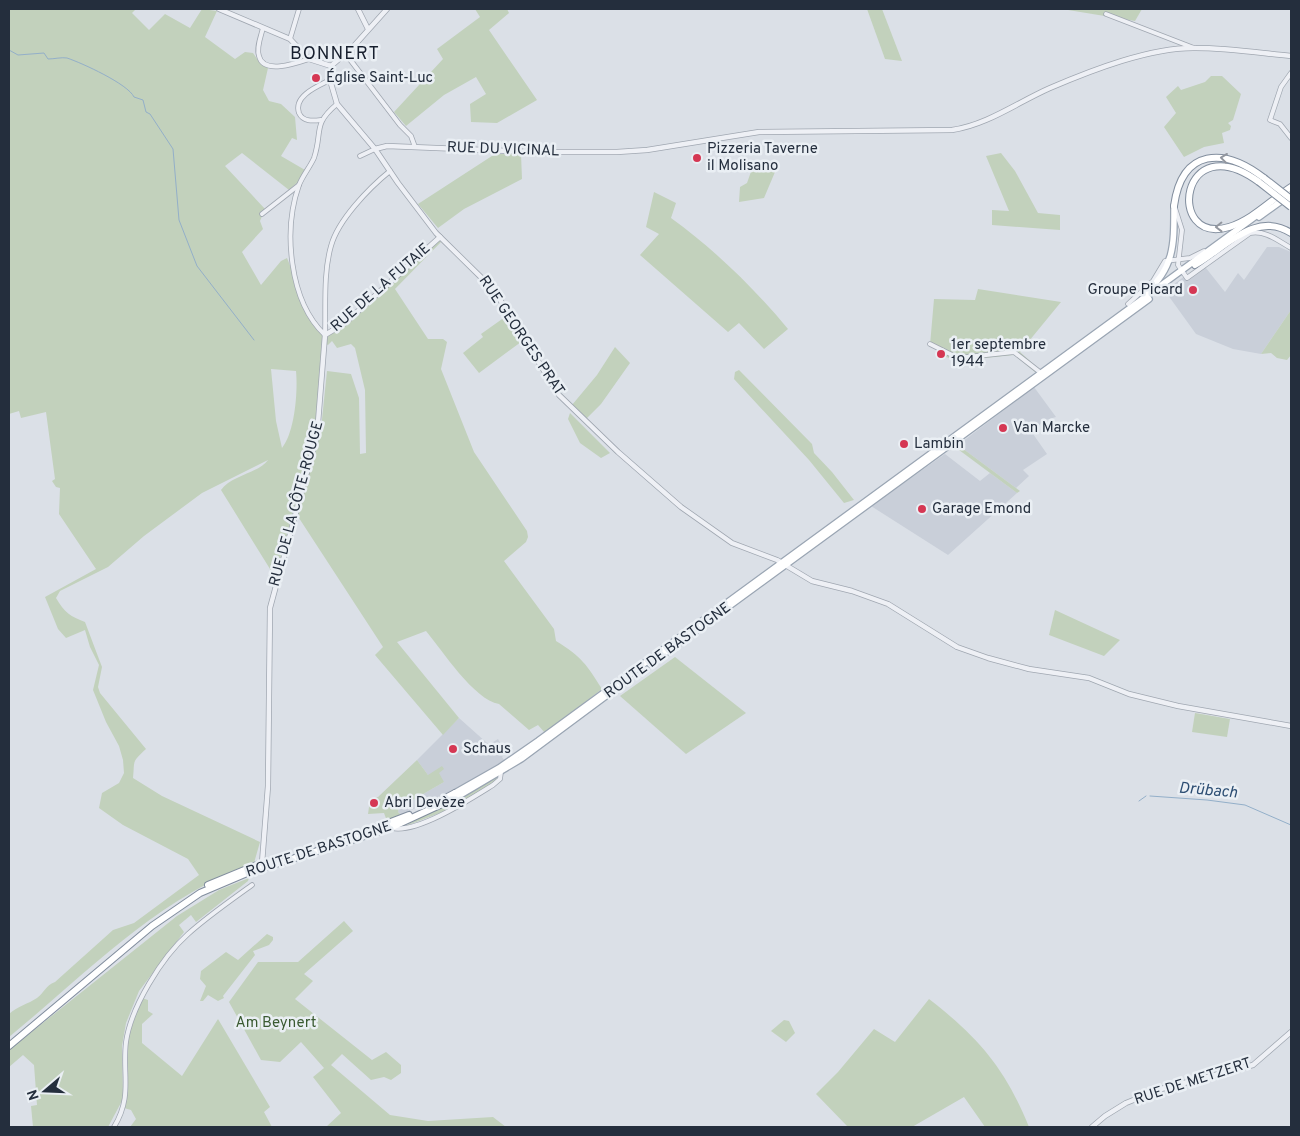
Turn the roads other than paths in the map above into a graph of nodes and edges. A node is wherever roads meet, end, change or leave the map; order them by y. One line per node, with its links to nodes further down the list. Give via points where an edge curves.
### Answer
1 (218, 9): 6 (street)
2 (299, 9): 8 (street)
3 (358, 9): 7 (street)
4 (387, 9): 7 (street)
5 (1106, 14): 9 (street)
6 (263, 28): 8 (street); 12 (street, via 258,52 269,66 280,67)
7 (368, 29): 10 (street)
8 (290, 39): 12 (street)
9 (1194, 48): 11 (street, RUE DU VICINAL); 19 (street, RUE DU VICINAL, via 1142,56 1090,72 1049,88 981,122 958,129 758,132 632,152)
10 (345, 53): 13 (street); 19 (street, via 411,136)
11 (1291, 56)
12 (309, 59): 13 (street)
13 (331, 66): 15 (street)
14 (1291, 74): 18 (street, via 1280,87 1270,120 1280,124)
15 (330, 80): 16 (street, RUE GEORGES PRAT); 17 (street, via 299,101 304,120)
16 (337, 104): 17 (street); 20 (street, RUE GEORGES PRAT)
17 (321, 120): 24 (street, via 314,157)
18 (1291, 138)
19 (415, 147): 20 (street, RUE DU VICINAL, via 384,146)
20 (375, 150): 21 (street); 22 (street, RUE GEORGES PRAT)
21 (360, 156)
22 (390, 171): 32 (street, RUE GEORGES PRAT); 40 (street, RUE DE LA FUTAIE, via 364,197 334,238 327,269)
23 (1261, 180): 25 (highway, one-way to 23, via 1245,220 1224,228 1209,227 1200,222 1190,207 1188,192 1192,182 1210,168 1229,167); 27 (highway, bridge); 28 (highway, one-way to 28, via 1246,166 1231,159 1208,158 1184,175); 29 (highway, bridge)
24 (300, 185): 30 (street); 40 (street, via 291,231 292,270 313,322)
25 (1291, 188): 33 (main road, ROUTE DE BASTOGNE)
26 (1291, 194): 37 (main road, ROUTE DE BASTOGNE)
27 (1291, 199)
28 (1174, 206): 35 (street, via 1182,230); 36 (main road)
29 (1291, 208)
30 (262, 214)
31 (1291, 233): 37 (highway, via 1275,225 1257,226)
32 (440, 236): 40 (street, RUE DE LA FUTAIE, via 345,322); 43 (street, RUE GEORGES PRAT, via 484,277 549,382 585,422 681,507 732,543)
33 (1216, 247): 35 (street, via 1190,258); 38 (main road, ROUTE DE BASTOGNE)
34 (1291, 248): 38 (street, ROUTE DE BASTOGNE, via 1266,234 1250,233 1187,278)
35 (1180, 258): 36 (street); 38 (street, via 1178,266)
36 (1170, 259): 39 (main road, via 1162,276)
37 (1195, 265): 38 (main road, ROUTE DE BASTOGNE)
38 (1182, 272): 39 (main road, ROUTE DE BASTOGNE); 43 (main road, ROUTE DE BASTOGNE)
39 (1129, 306): 42 (main road, ROUTE DE BASTOGNE)
40 (325, 335): 48 (street, RUE DE LA CÔTE-ROUGE, via 317,436 270,608 268,786)
41 (930, 344): 42 (street, via 958,358 1014,352)
42 (1041, 373): 43 (main road, ROUTE DE BASTOGNE)
43 (784, 564): 44 (street, RUE GEORGES PRAT, via 812,581 888,604 957,646 988,658 1029,669 1089,678 1130,694 1170,704); 45 (main road, ROUTE DE BASTOGNE); 46 (main road, ROUTE DE BASTOGNE, via 532,746)
44 (1291, 726)
45 (501, 772): 46 (main road, ROUTE DE BASTOGNE); 47 (street, via 494,785 441,815 403,828)
46 (456, 795): 47 (highway, ROUTE DE BASTOGNE); 48 (highway, ROUTE DE BASTOGNE, via 380,827)
47 (390, 828): 52 (highway, ROUTE DE BASTOGNE, via 247,873 200,893 152,926)
48 (262, 863): 51 (highway, ROUTE DE BASTOGNE, via 220,878 166,910)
49 (252, 885): 53 (street, via 186,935 144,994 128,1032 127,1094)
50 (1291, 1032): 54 (street, RUE DE METZERT, via 1253,1065 1161,1089 1126,1103)
51 (9, 1040)
52 (9, 1046)
53 (114, 1127)
54 (1092, 1127)

